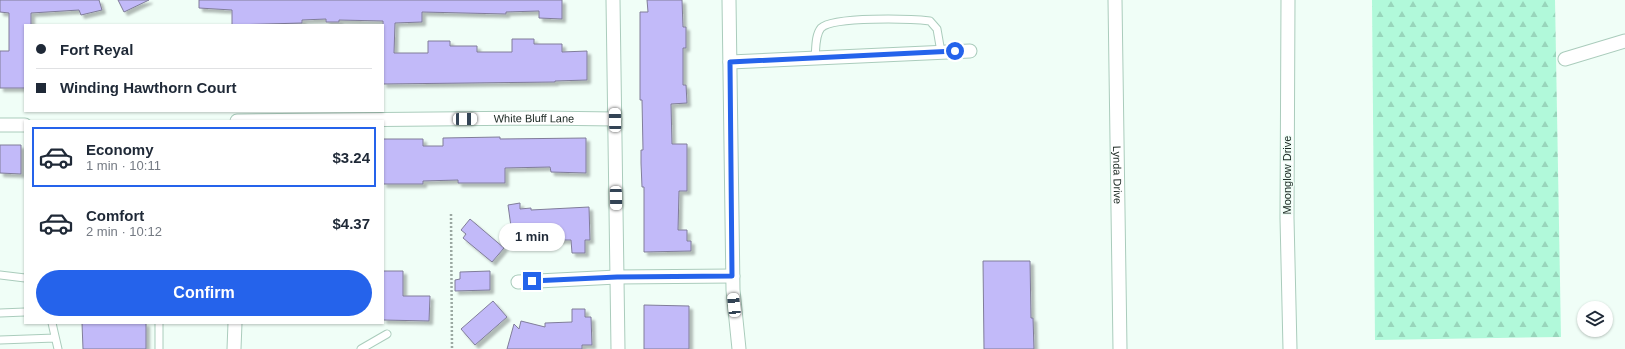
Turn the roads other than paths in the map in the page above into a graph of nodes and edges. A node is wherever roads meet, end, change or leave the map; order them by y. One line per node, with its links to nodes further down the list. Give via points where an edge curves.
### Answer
1 (613, 0): 12 (street)
2 (729, 0): 10 (street)
3 (1115, 0): 34 (street, Lynda Drive)
4 (1288, 0): 35 (street, Moonglow Drive, via 1287,218)
5 (1625, 40): 9 (street)
6 (970, 51): 7 (street)
7 (941, 52): 8 (street); 8 (lane, via 937,29 930,21 863,20 835,23 822,28)
8 (815, 58): 10 (street)
9 (1565, 59)
10 (730, 62): 16 (street)
11 (338, 120): 12 (street, White Bluff Lane)
12 (615, 120): 17 (street)
13 (0, 125): 14 (street)
14 (24, 125)
15 (0, 275): 18 (lane)
16 (732, 276): 17 (street); 33 (street)
17 (617, 277): 19 (street); 32 (street)
18 (24, 278)
19 (518, 282)
20 (24, 312): 21 (lane)
21 (0, 313)
22 (52, 324): 26 (lane)
23 (160, 324): 29 (lane)
24 (234, 324): 30 (street)
25 (387, 334): 31 (lane)
26 (55, 338): 27 (lane); 28 (lane)
27 (0, 340)
28 (58, 349)
29 (159, 349)
30 (234, 349)
31 (361, 349)
32 (618, 349)
33 (738, 349)
34 (1120, 349)
35 (1290, 349)

